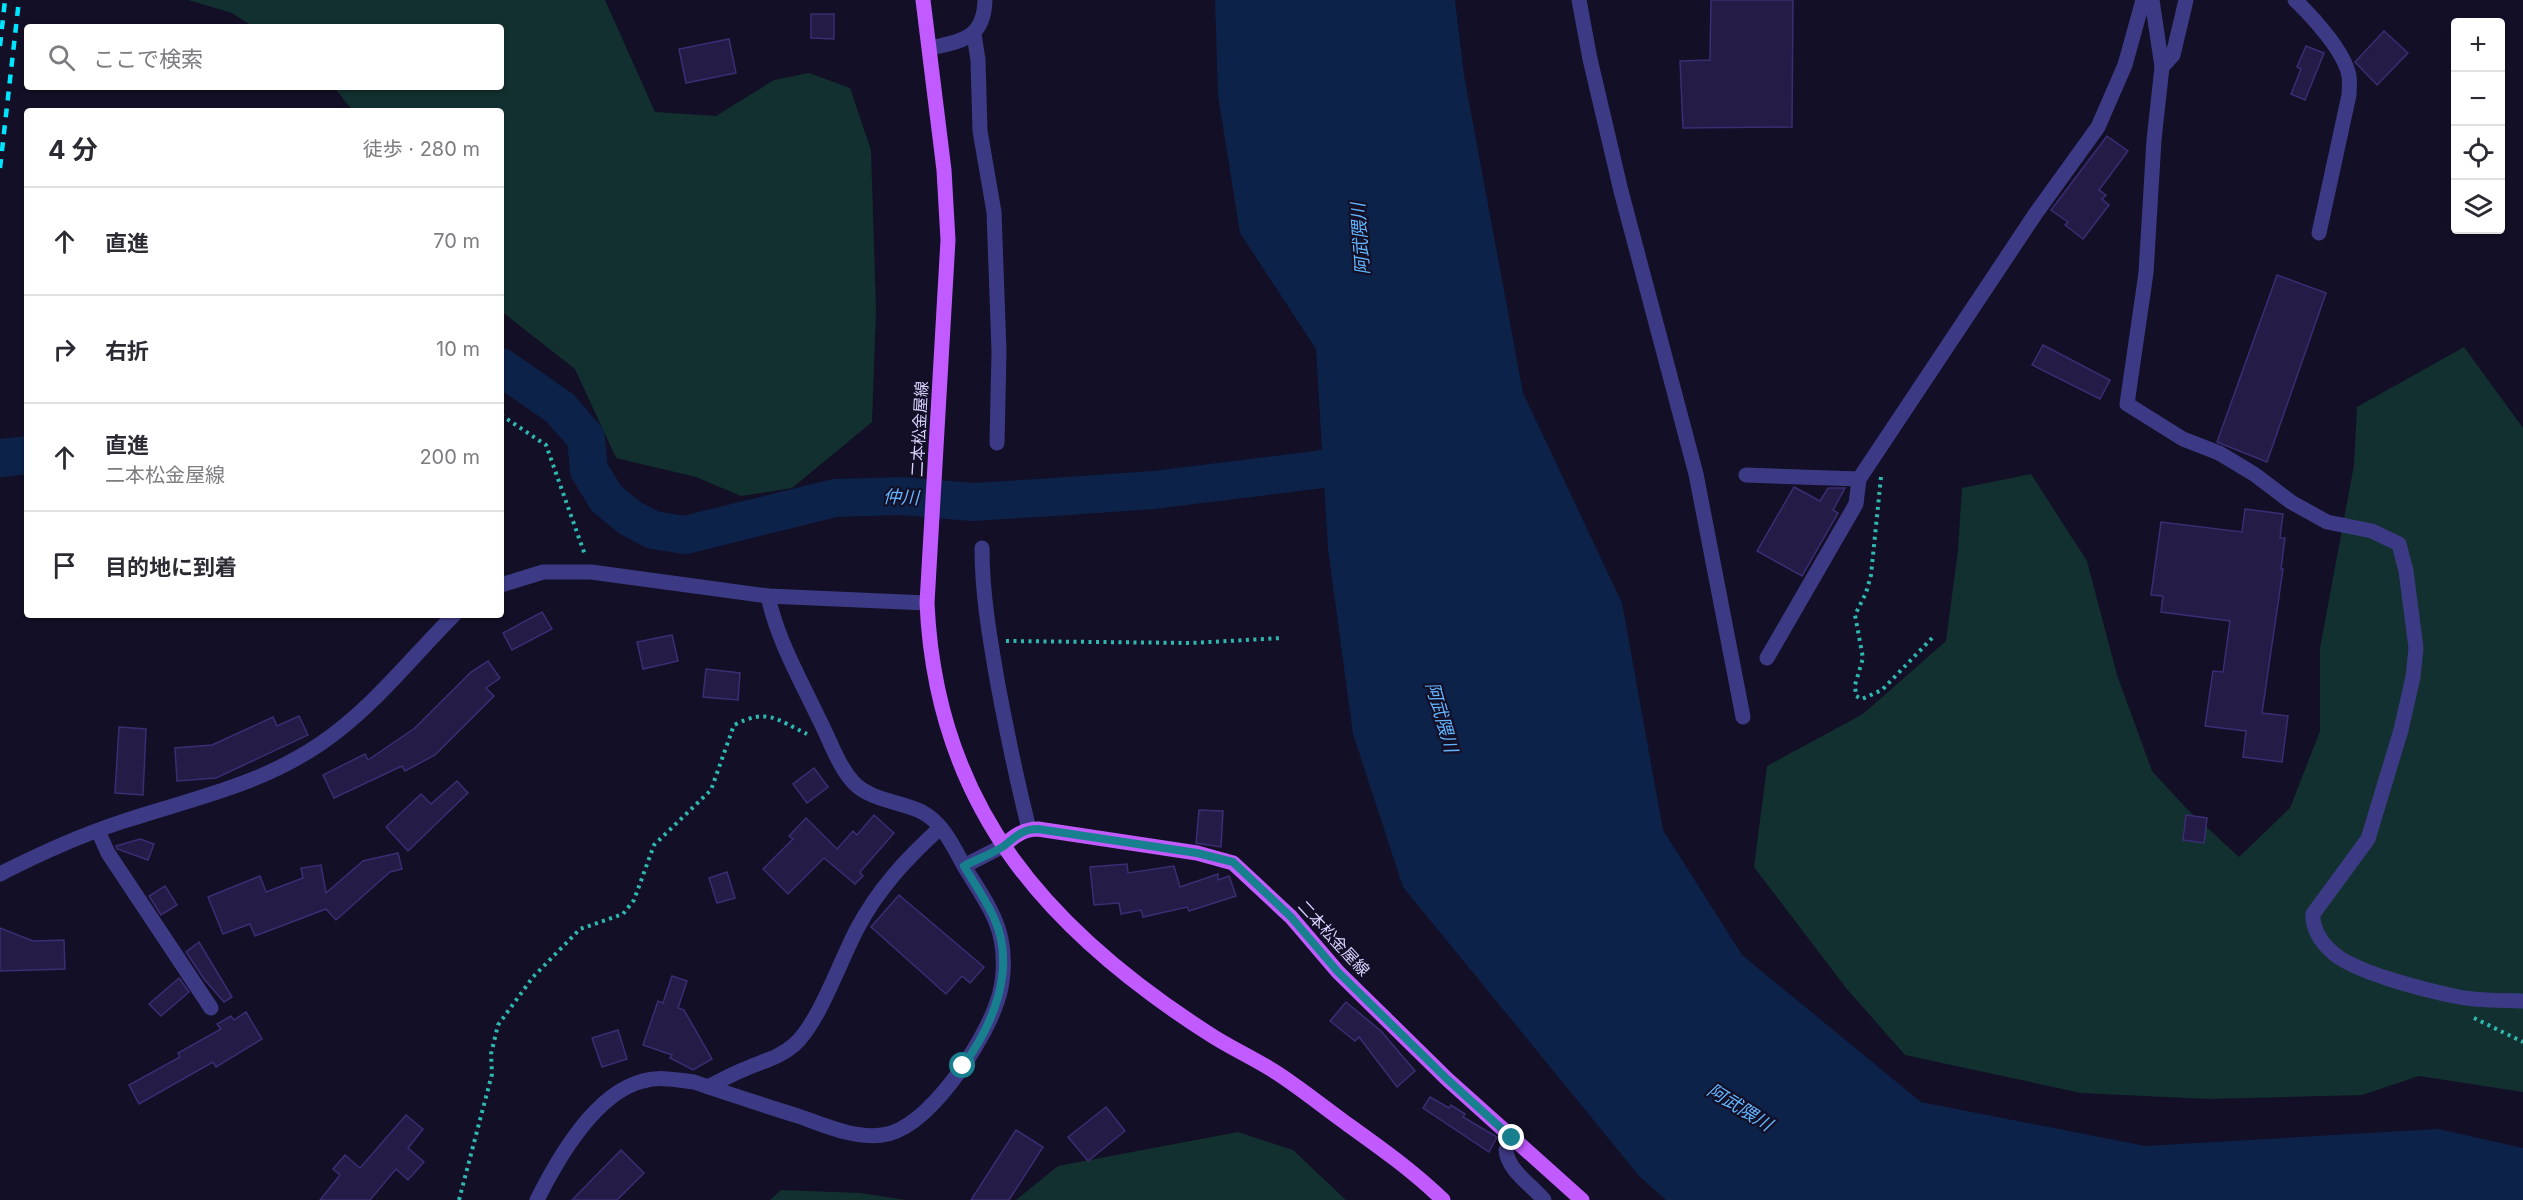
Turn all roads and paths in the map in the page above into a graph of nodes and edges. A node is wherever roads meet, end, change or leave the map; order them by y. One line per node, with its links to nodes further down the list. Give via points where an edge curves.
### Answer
1 (923, 0): 9 (main road, 二本松金屋線)
2 (985, 0): 8 (street, via 984,16)
3 (1579, 0): 27 (street, via 1621,191 1696,474)
4 (2143, 0): 14 (street, via 2126,65 2098,127)
5 (2152, 0): 10 (street)
6 (2186, 0): 10 (street, via 2173,55)
7 (2295, 0): 11 (street, via 2341,57 2349,75 2349,94)
8 (974, 34): 9 (street, via 960,42); 13 (street, via 980,131 994,212)
9 (930, 48): 21 (main road, 二本松金屋線, via 948,240)
10 (2162, 67): 35 (street, via 2146,273 2127,404 2183,439 2219,453 2327,522 2372,531 2399,544 2416,648 2401,730 2368,839 2313,914 2313,922 2330,952 2348,962 2384,977)
11 (2319, 233)
12 (504, 418): 18 (path, via 546,445)
13 (998, 443)
14 (1876, 453): 16 (street); 23 (path, via 1882,472 1880,508 1871,575 1855,615 1863,658 1856,696 1862,699 1882,690)
15 (1746, 475): 16 (street)
16 (1859, 479): 26 (street, via 1856,504)
17 (982, 548): 25 (street)
18 (591, 572): 19 (street, via 543,572); 20 (street)
19 (504, 584)
20 (768, 596): 21 (street); 28 (street, via 777,628)
21 (927, 603): 32 (main road, 二本松金屋線, via 937,693 978,807)
22 (451, 618): 31 (street, via 379,695 320,744 244,784)
23 (1934, 636)
24 (1282, 638): 25 (path, via 1191,644 1013,639)
25 (990, 644): 30 (street)
26 (1767, 658)
27 (1743, 717)
28 (831, 745): 29 (street, via 855,784 923,813); 41 (path, via 768,715 751,716 734,725 711,790 654,845 634,900 623,914 580,929 533,977 498,1025 491,1054 492,1074)
29 (940, 828): 33 (street); 39 (street, via 878,893 810,1025 796,1043 781,1055)
30 (1029, 829): 32 (main road); 40 (main road, 二本松金屋線, via 1197,853 1233,862 1291,917 1338,972)
31 (98, 831): 34 (street); 37 (street, via 108,853)
32 (1003, 846): 33 (street); 43 (main road, 二本松金屋線, via 1070,928 1114,966 1215,1037 1278,1073 1416,1174)
33 (964, 866): 39 (street, via 1001,939 1003,967 998,999 976,1048 939,1096 913,1121 889,1134 859,1134)
34 (0, 874)
35 (2460, 998): 36 (street); 38 (path, via 2475,1019)
36 (2523, 1001)
37 (211, 1008)
38 (2523, 1042)
39 (708, 1087): 42 (street, via 658,1078 623,1089 581,1125)
40 (1512, 1138): 44 (street, via 1506,1150 1510,1167); 45 (main road, 二本松金屋線)
41 (459, 1200)
42 (537, 1200)
43 (1443, 1200)
44 (1544, 1200)
45 (1582, 1200)

